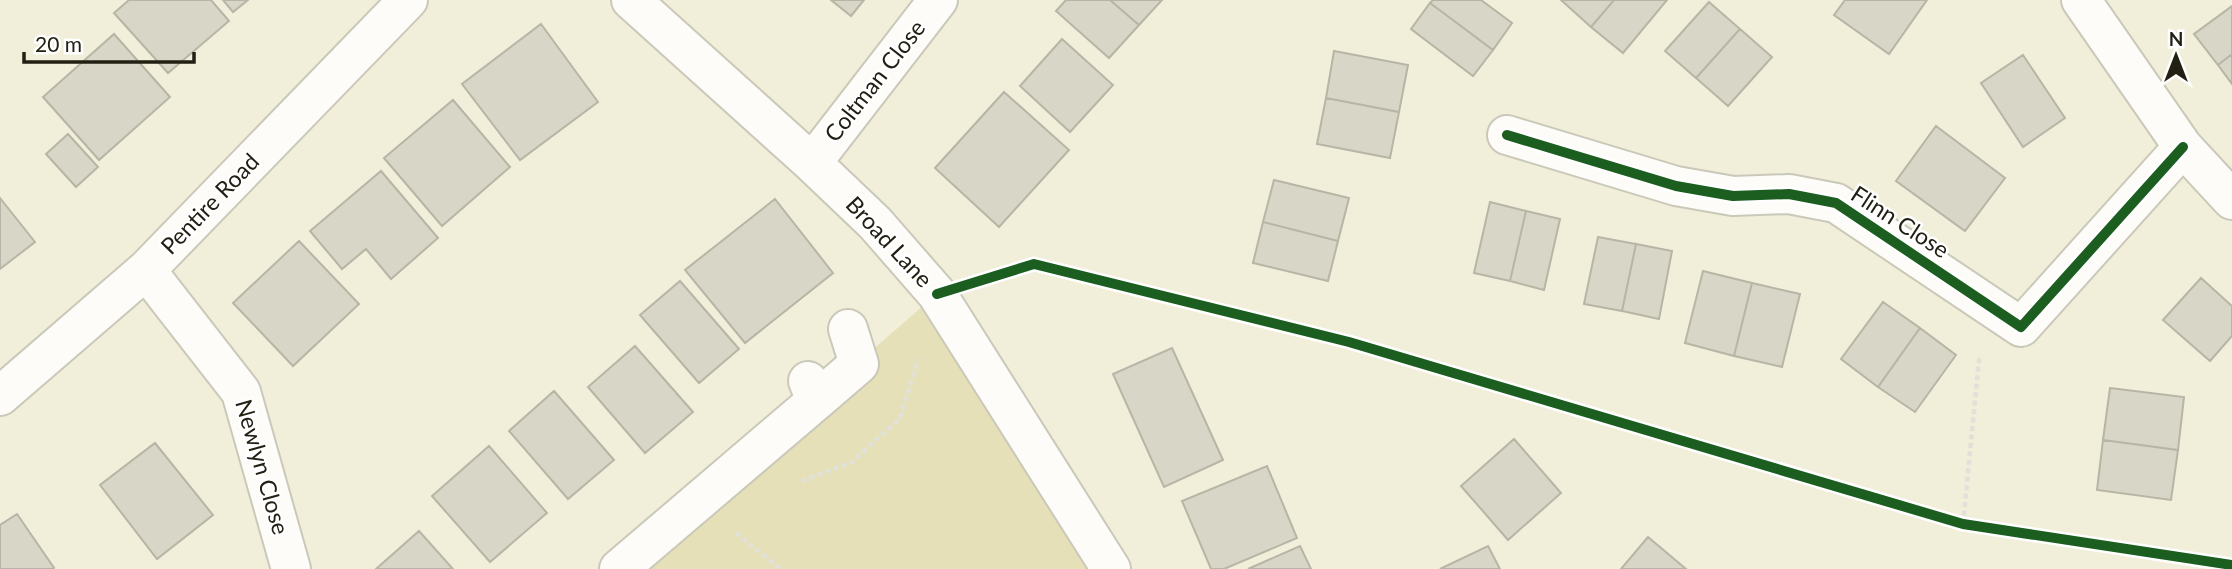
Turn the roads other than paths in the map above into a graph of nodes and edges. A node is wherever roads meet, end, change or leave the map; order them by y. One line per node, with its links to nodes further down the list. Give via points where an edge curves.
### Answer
1 (408, 0): 9 (street, Pentire Road)
2 (631, 0): 7 (street, Broad Lane)
3 (938, 0): 7 (street, Coltman Close)
4 (2081, 0): 6 (street)
5 (1507, 135): 6 (street, Flinn Close, via 1676,186 1734,196 1789,194 1836,203 2021,327)
6 (2183, 147): 8 (street)
7 (812, 163): 14 (street, Broad Lane, via 875,223 937,294)
8 (2232, 200)
9 (146, 270): 11 (street, Pentire Road); 12 (street, Newlyn Close, via 241,392)
10 (848, 329): 13 (street, via 859,364 812,391 738,467)
11 (0, 396)
12 (291, 569)
13 (619, 569)
14 (1111, 569)

